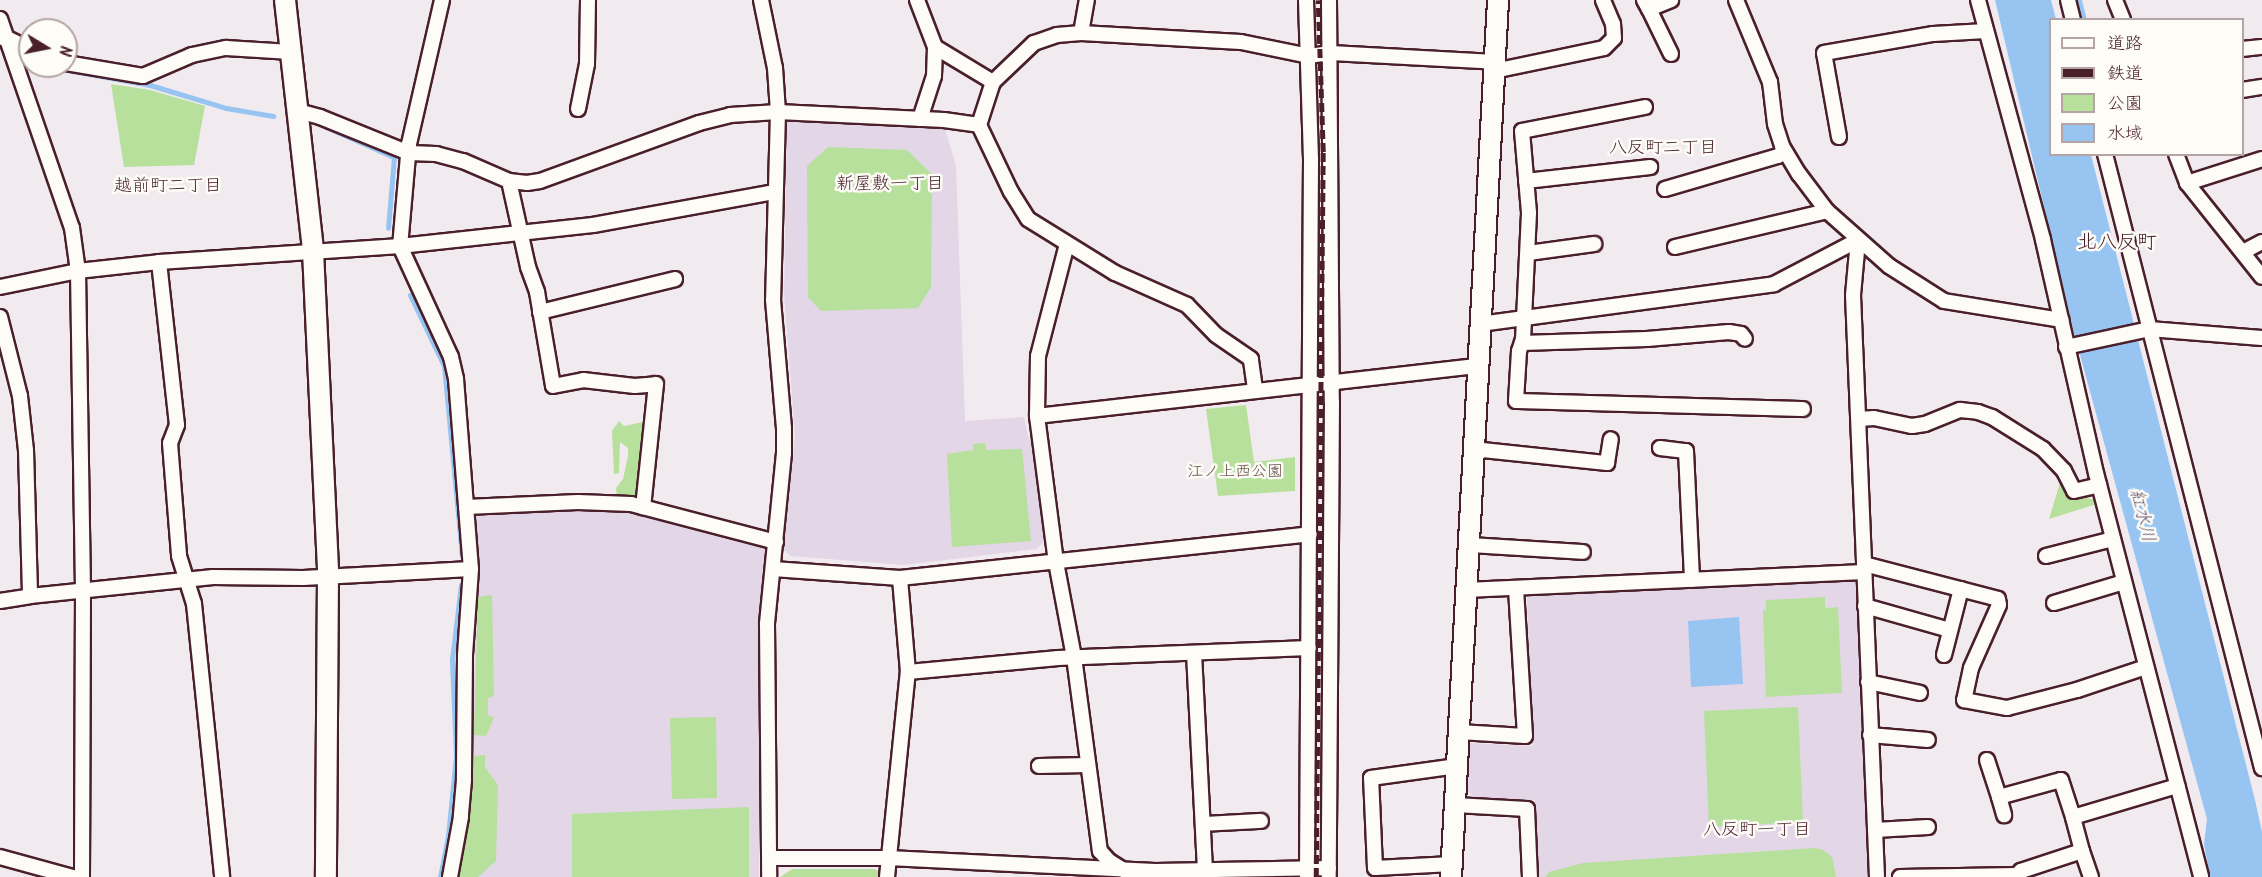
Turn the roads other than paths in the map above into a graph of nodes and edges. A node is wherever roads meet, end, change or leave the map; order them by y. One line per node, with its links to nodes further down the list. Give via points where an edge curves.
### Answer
1 (285, 0): 27 (street)
2 (442, 0): 44 (street)
3 (588, 0): 37 (street, via 587,64)
4 (761, 0): 39 (street, via 775,68)
5 (917, 0): 24 (street)
6 (1087, 0): 21 (street)
7 (1306, 0): 30 (street)
8 (1329, 0): 28 (street)
9 (1498, 0): 32 (street)
10 (1602, 0): 32 (street, via 1613,24 1614,38 1604,48)
11 (1671, 0): 16 (street)
12 (1736, 0): 43 (street, via 1770,82 1775,124)
13 (1978, 0): 20 (street)
14 (2068, 0): 17 (street)
15 (2115, 0): 18 (street)
16 (1647, 5): 29 (street)
17 (2072, 18)
18 (2122, 18)
19 (0, 19): 22 (street)
20 (1986, 31): 42 (street, via 1933,34 1824,53); 73 (street)
21 (1081, 33): 30 (street, via 1241,42); 33 (street, via 1057,35 1034,43)
22 (4, 38): 23 (street); 66 (street, via 72,228)
23 (18, 44)
24 (935, 47): 33 (street); 40 (street, via 934,76)
25 (2262, 47): 26 (street)
26 (2244, 50)
27 (291, 52): 31 (street, via 226,48 192,55 142,76); 38 (street)
28 (1330, 53): 30 (street); 32 (street); 81 (street)
29 (1671, 54)
30 (1309, 56): 82 (street)
31 (78, 65)
32 (1495, 67): 74 (street)
33 (993, 82): 41 (street)
34 (2262, 87): 35 (street)
35 (2244, 90)
36 (1645, 107): 50 (street, via 1522,131)
37 (578, 108)
38 (298, 111): 44 (street); 62 (street)
39 (778, 112): 40 (street); 49 (street, via 730,115 540,182); 53 (street)
40 (920, 119): 41 (street)
41 (978, 125): 58 (street, via 1028,219)
42 (1839, 137)
43 (1785, 152): 52 (street); 54 (street)
44 (409, 153): 49 (street, via 464,161); 60 (street)
45 (2105, 156): 75 (street)
46 (2177, 156): 51 (street)
47 (2262, 159): 51 (street)
48 (1650, 167): 50 (street)
49 (509, 181): 55 (street)
50 (1526, 181): 64 (street)
51 (2187, 183): 63 (street)
52 (1665, 189)
53 (775, 192): 55 (street, via 593,225); 95 (street, via 773,300 784,453)
54 (1827, 211): 56 (street); 61 (street)
55 (520, 231): 60 (street); 70 (street)
56 (1858, 240): 72 (street, via 1774,284); 73 (street, via 1889,266 1944,301); 86 (street, via 1853,295)
57 (2262, 242): 63 (street)
58 (1067, 244): 83 (street, via 1114,273 1187,305 1216,335 1251,359); 85 (street, via 1038,356)
59 (1594, 244): 64 (street)
60 (400, 246): 62 (street); 91 (street, via 451,357)
61 (1675, 247)
62 (314, 250): 65 (street); 103 (street)
63 (2243, 252): 67 (street)
64 (1528, 253): 72 (street)
65 (159, 262): 66 (street); 105 (street, via 177,425 170,443 179,556)
66 (78, 271): 69 (street); 111 (street)
67 (2262, 277)
68 (675, 279): 70 (street)
69 (0, 287)
70 (540, 312): 92 (street, via 553,386 583,380 635,386 656,384)
71 (0, 317): 112 (street, via 20,396 26,450)
72 (1523, 318): 74 (street); 78 (street)
73 (2061, 320): 79 (street)
74 (1480, 324): 80 (street)
75 (2145, 330): 76 (street); 79 (street); 132 (street)
76 (2262, 338)
77 (1745, 339): 78 (street, via 1729,332)
78 (1522, 343): 84 (street, via 1516,401)
79 (2071, 345): 90 (street)
80 (1478, 366): 81 (street); 89 (street)
81 (1331, 382): 82 (street); 149 (street)
82 (1308, 385): 83 (street); 93 (street)
83 (1255, 389): 85 (street)
84 (1803, 409)
85 (1036, 416): 99 (street)
86 (1858, 418): 90 (street, via 1912,426 1960,410 1978,412 2043,449 2064,471 2074,491); 100 (street)
87 (1611, 439): 89 (street, via 1607,463)
88 (1660, 448): 106 (street, via 1686,451)
89 (1473, 449): 96 (street)
90 (2099, 485): 94 (street)
91 (466, 507): 92 (street, via 578,502); 101 (street)
92 (643, 507): 95 (street)
93 (1310, 534): 99 (street); 117 (street)
94 (2113, 539): 98 (street); 107 (street)
95 (776, 542): 102 (street)
96 (1469, 545): 97 (street); 109 (street)
97 (1583, 552)
98 (2046, 556)
99 (1056, 562): 104 (street); 120 (street)
100 (1863, 568): 106 (street); 110 (street); 115 (street)
101 (471, 569): 103 (street); 156 (street, via 465,655 464,780)
102 (773, 569): 104 (street); 144 (street, via 767,624)
103 (328, 575): 105 (street); 155 (street)
104 (900, 578): 122 (street)
105 (187, 580): 111 (street); 154 (street, via 194,604)
106 (1692, 580): 108 (street)
107 (2124, 582): 114 (street); 121 (street)
108 (1516, 588): 109 (street); 125 (street, via 1524,736)
109 (1467, 590): 125 (street)
110 (1961, 590): 116 (street); 121 (street, via 1998,599 1999,605 1971,668 1964,700 2007,708)
111 (83, 592): 112 (street); 153 (street)
112 (30, 596): 113 (street)
113 (0, 601)
114 (2054, 603)
115 (1865, 606): 116 (street); 123 (street)
116 (1950, 630): 119 (street)
117 (1309, 648): 118 (street); 148 (street)
118 (1194, 653): 120 (street); 139 (street)
119 (1944, 655)
120 (1074, 657): 122 (street); 129 (street)
121 (2146, 667): 133 (street)
122 (908, 672): 145 (street)
123 (1868, 682): 124 (street); 126 (street)
124 (1920, 693)
125 (1459, 732): 131 (street)
126 (1870, 735): 127 (street); 141 (street)
127 (1928, 740)
128 (1986, 760): 134 (street)
129 (1087, 765): 130 (street); 150 (street, via 1100,851)
130 (1039, 766)
131 (1457, 766): 135 (street); 147 (street, via 1371,778 1375,868)
132 (2262, 768)
133 (2177, 786): 137 (street); 163 (street)
134 (1999, 798): 136 (street); 137 (street, via 2061,780)
135 (1455, 805): 147 (street); 159 (street, via 1527,809)
136 (2004, 815)
137 (2073, 817): 142 (street)
138 (1261, 821): 139 (street)
139 (1203, 824): 146 (street)
140 (1928, 827): 141 (street)
141 (1875, 830): 160 (street)
142 (2082, 851): 151 (street, via 2017,875); 162 (street)
143 (0, 857): 152 (street)
144 (770, 858): 145 (street); 157 (street)
145 (888, 858): 150 (street, via 1047,864); 158 (street)
146 (1205, 870): 148 (street); 150 (street)
147 (1452, 871)
148 (1307, 873): 149 (street)
149 (1329, 873)
150 (1129, 874)
151 (1997, 876): 161 (street)
152 (72, 877)
153 (82, 877)
154 (222, 877)
155 (326, 877)
156 (450, 877)
157 (769, 877)
158 (887, 877)
159 (1530, 877)
160 (1877, 877)
161 (1900, 877)
162 (2091, 877)
163 (2201, 877)

